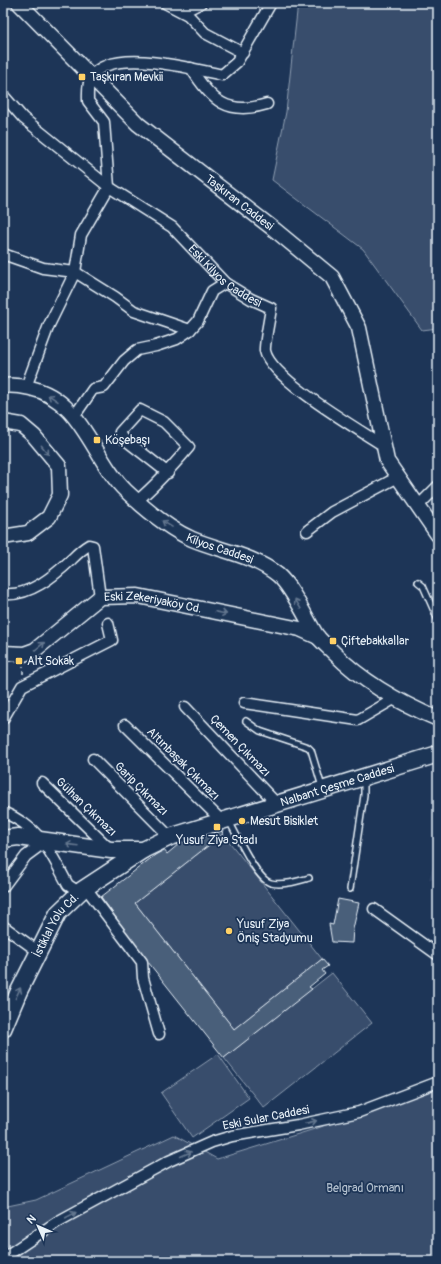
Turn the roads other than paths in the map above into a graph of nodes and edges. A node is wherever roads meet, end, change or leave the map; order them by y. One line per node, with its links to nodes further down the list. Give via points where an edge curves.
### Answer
1 (19, 3): 8 (street, Taşkıran Caddesi)
2 (165, 3): 5 (street)
3 (201, 3): 5 (street)
4 (271, 3): 6 (street)
5 (180, 10): 6 (street, via 205,33)
6 (243, 53): 7 (street, via 238,62 222,75)
7 (191, 68): 8 (street, via 150,61 119,61 101,68); 10 (street, via 201,85 216,100 231,107 251,109)
8 (91, 77): 11 (street, via 88,101 104,122); 20 (street, Taşkıran Caddesi, via 138,124 332,277 344,296 358,328)
9 (3, 95): 11 (street, Eski Kilyos Caddesi, via 24,118)
10 (267, 104)
11 (109, 187): 13 (street, via 81,235); 14 (street, Eski Kilyos Caddesi, via 172,227)
12 (3, 254): 13 (street, via 43,268)
13 (75, 272): 15 (street, via 134,311); 17 (street, via 49,325)
14 (224, 283): 15 (street, via 212,291 198,321); 20 (street, Eski Kilyos Caddesi, via 271,308 265,350 277,371 302,391)
15 (190, 330): 18 (street, via 177,339 136,350 104,387 93,389)
16 (3, 386): 17 (street, Kilyos Caddesi)
17 (26, 387): 18 (street, Kilyos Caddesi, one-way to 17, via 42,390)
18 (75, 416): 24 (street, Kilyos Caddesi, via 102,459 125,490)
19 (3, 422): 28 (street, one-way to 28, via 21,425 34,436 59,466 60,495 50,518 28,533)
20 (384, 446): 22 (street, via 387,461)
21 (168, 472): 21 (street, via 189,447 164,422 140,410 120,432 123,438); 24 (street)
22 (398, 477): 25 (street); 26 (street, via 332,512)
23 (438, 486): 25 (street)
24 (138, 501): 34 (street, Kilyos Caddesi, one-way to 24, via 279,576 255,560 191,539)
25 (418, 506): 27 (street)
26 (307, 531)
27 (438, 535)
28 (3, 537)
29 (418, 582): 32 (lane, via 423,586)
30 (3, 594): 31 (street, via 25,591 52,576 89,545 93,546)
31 (100, 597): 34 (street, Eski Zekeriyaköy Cd., one-way to 34, via 138,596 300,629); 35 (street, Eski Zekeriyaköy Cd., one-way to 31, via 24,654 35,650)
32 (437, 617)
33 (108, 624): 38 (street, via 112,640 22,686)
34 (318, 637): 36 (street, Kilyos Caddesi, via 352,672)
35 (3, 653)
36 (394, 699): 37 (street, via 358,720); 41 (street, Kilyos Caddesi)
37 (244, 702)
38 (6, 707): 40 (street)
39 (184, 707): 49 (street, Çemen Çıkmazı)
40 (3, 719)
41 (438, 719)
42 (246, 721): 48 (lane, via 260,731 308,747)
43 (125, 725): 52 (street, Altınbaşak Çıkmazı)
44 (438, 754): 46 (main road, Nalbant Çeşme Caddesi)
45 (94, 759): 53 (street, Garip Çıkmazı)
46 (363, 778): 48 (main road, Nalbant Çeşme Caddesi); 62 (lane, via 364,795)
47 (42, 783): 56 (street, Gülhan Çıkmazı)
48 (323, 790): 49 (main road, Nalbant Çeşme Caddesi)
49 (277, 804): 52 (main road, Nalbant Çeşme Caddesi)
50 (3, 812): 51 (street)
51 (22, 820): 54 (street); 55 (street)
52 (225, 820): 53 (main road, Nalbant Çeşme Caddesi); 59 (lane, via 266,880 271,883 297,882)
53 (170, 837): 57 (main road, Nalbant Çeşme Caddesi)
54 (11, 838): 55 (main road, Nalbant Çeşme Caddesi)
55 (45, 842): 56 (main road, Nalbant Çeşme Caddesi, one-way to 55); 60 (street, via 26,856); 61 (street, via 68,885 74,889)
56 (111, 850): 57 (main road, Nalbant Çeşme Caddesi); 58 (main road, via 115,857 113,868)
57 (143, 850): 58 (main road, İstiklal Yolu Cd.)
58 (108, 874): 61 (main road, İstiklal Yolu Cd.)
59 (309, 878)
60 (3, 887)
61 (84, 889): 65 (main road, İstiklal Yolu Cd., via 58,913); 68 (street, via 142,962 143,978)
62 (350, 889)
63 (374, 909): 66 (street)
64 (3, 926): 65 (street)
65 (39, 952): 67 (main road, İstiklal Yolu Cd., one-way to 65)
66 (438, 954)
67 (3, 1029)
68 (159, 1034)
69 (438, 1082): 70 (street, Eski Sular Caddesi, one-way to 69, via 57,1222 169,1161 212,1142 359,1112)
70 (3, 1258)

